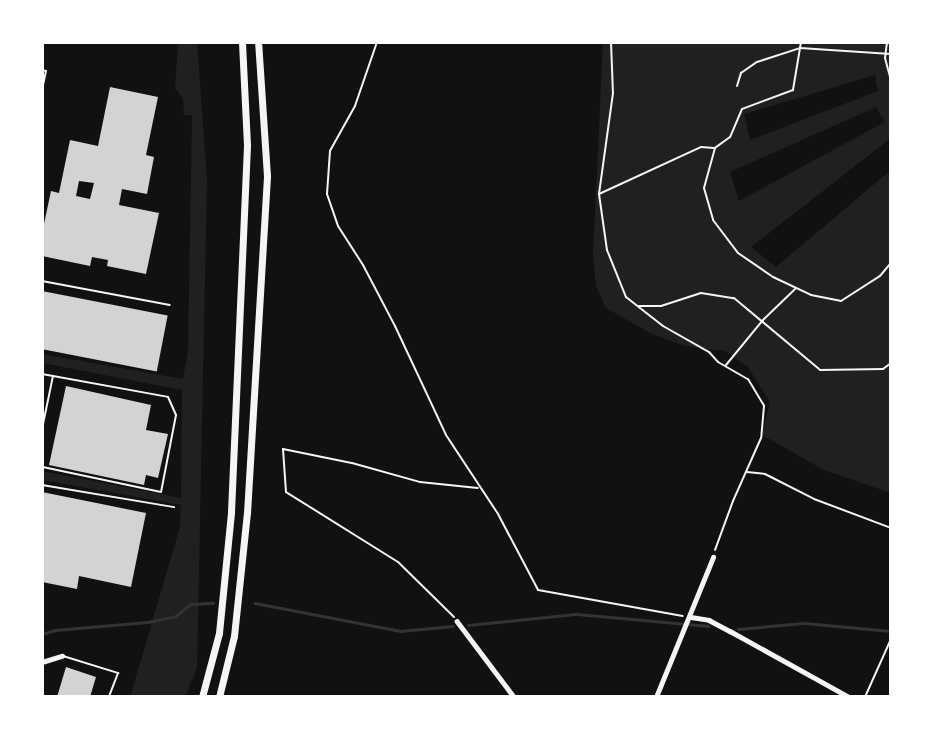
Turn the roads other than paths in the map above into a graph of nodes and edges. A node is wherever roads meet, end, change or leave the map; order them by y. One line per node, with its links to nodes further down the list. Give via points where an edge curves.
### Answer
1 (242, 42): 19 (highway, via 247,145 232,512 223,607)
2 (258, 42): 20 (highway, via 267,176 247,513 236,623)
3 (44, 71): 4 (lane)
4 (42, 90)
5 (42, 281): 6 (lane)
6 (170, 304)
7 (42, 374): 8 (lane)
8 (53, 376): 9 (lane); 10 (lane, via 171,400 176,427 161,492)
9 (42, 429)
10 (42, 467)
11 (42, 485): 12 (lane)
12 (174, 507)
13 (713, 557): 14 (street)
14 (690, 618): 22 (street); 23 (street, via 709,620)
15 (457, 621): 21 (street)
16 (62, 656): 17 (street); 18 (lane, via 118,673)
17 (42, 662)
18 (108, 697)
19 (202, 697)
20 (219, 697)
21 (514, 697)
22 (656, 697)
23 (849, 697)

